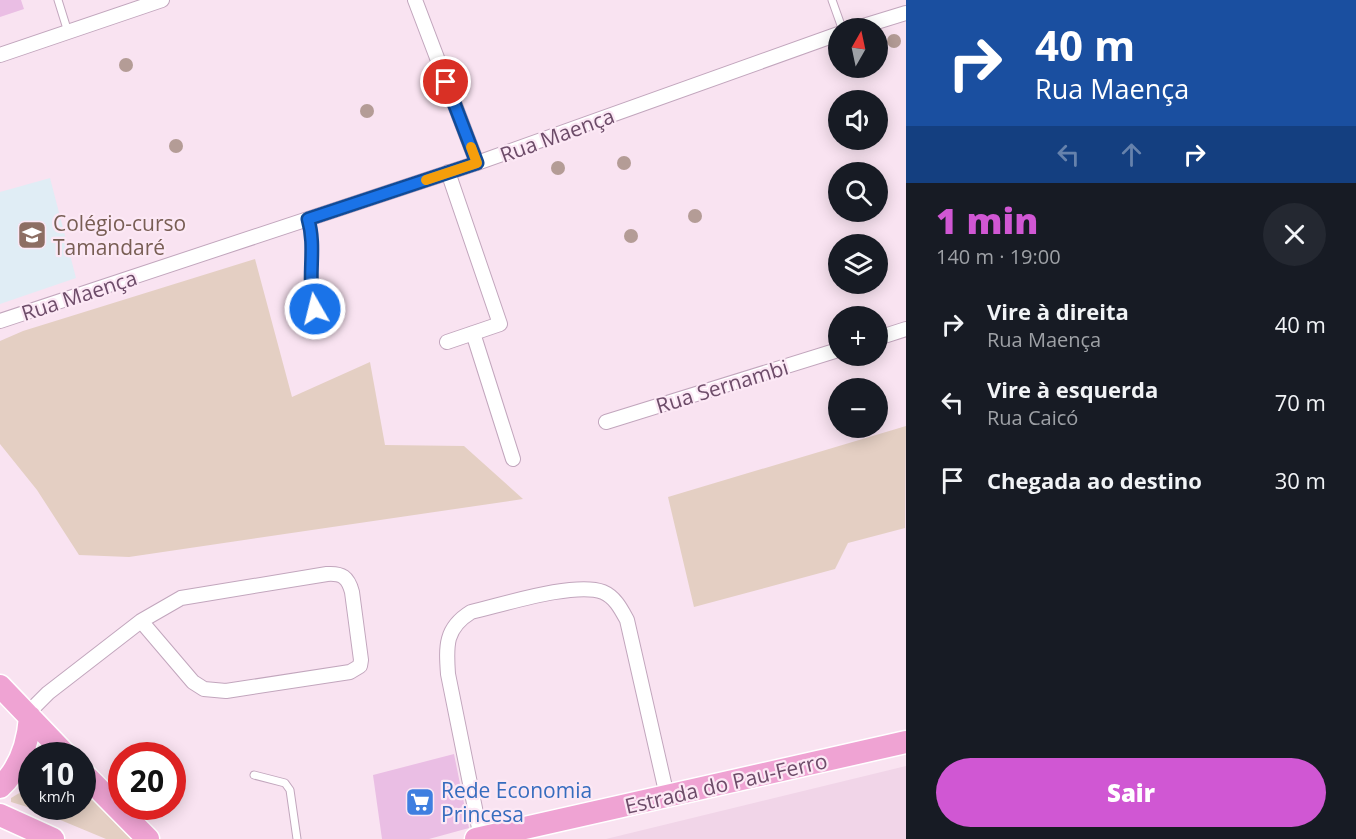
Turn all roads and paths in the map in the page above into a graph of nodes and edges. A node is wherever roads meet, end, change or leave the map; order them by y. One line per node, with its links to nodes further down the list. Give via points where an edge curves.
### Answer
1 (58, 0): 8 (lane)
2 (162, 0): 8 (street)
3 (415, 0): 11 (street)
4 (832, 0): 6 (lane)
5 (906, 13): 7 (street)
6 (838, 18)
7 (888, 18)
8 (68, 32): 10 (street)
9 (828, 38): 11 (street, Rua Maença)
10 (0, 55)
11 (477, 163): 12 (street, Rua Maença)
12 (448, 172): 13 (street, Rua Maença); 17 (street, via 500,324)
13 (308, 219): 14 (street, Rua Maença); 15 (lane, via 314,246 309,292)
14 (0, 321)
15 (320, 327)
16 (906, 329): 18 (street)
17 (473, 333): 19 (street); 22 (street)
18 (888, 335)
19 (447, 342)
20 (828, 353): 21 (street, Rua Sernambi)
21 (606, 422)
22 (513, 459)
23 (141, 621): 23 (street, via 186,596 336,574 349,581 360,666 350,672 215,691 194,682); 25 (street, via 48,693)
24 (0, 686): 25 (main road)
25 (29, 715): 26 (main road); 30 (main road, via 21,760)
26 (55, 742)
27 (906, 742): 31 (main road, Estrada do Pau-Ferro)
28 (254, 775): 36 (lane, via 285,783 290,790)
29 (96, 786): 35 (main road)
30 (0, 788)
31 (667, 796): 34 (main road, Estrada do Pau-Ferro); 34 (street, via 627,620 616,602 605,592 588,588 528,599 471,612 450,633 446,651)
32 (0, 815): 33 (main road)
33 (53, 838)
34 (479, 838)
35 (148, 839)
36 (297, 839)

